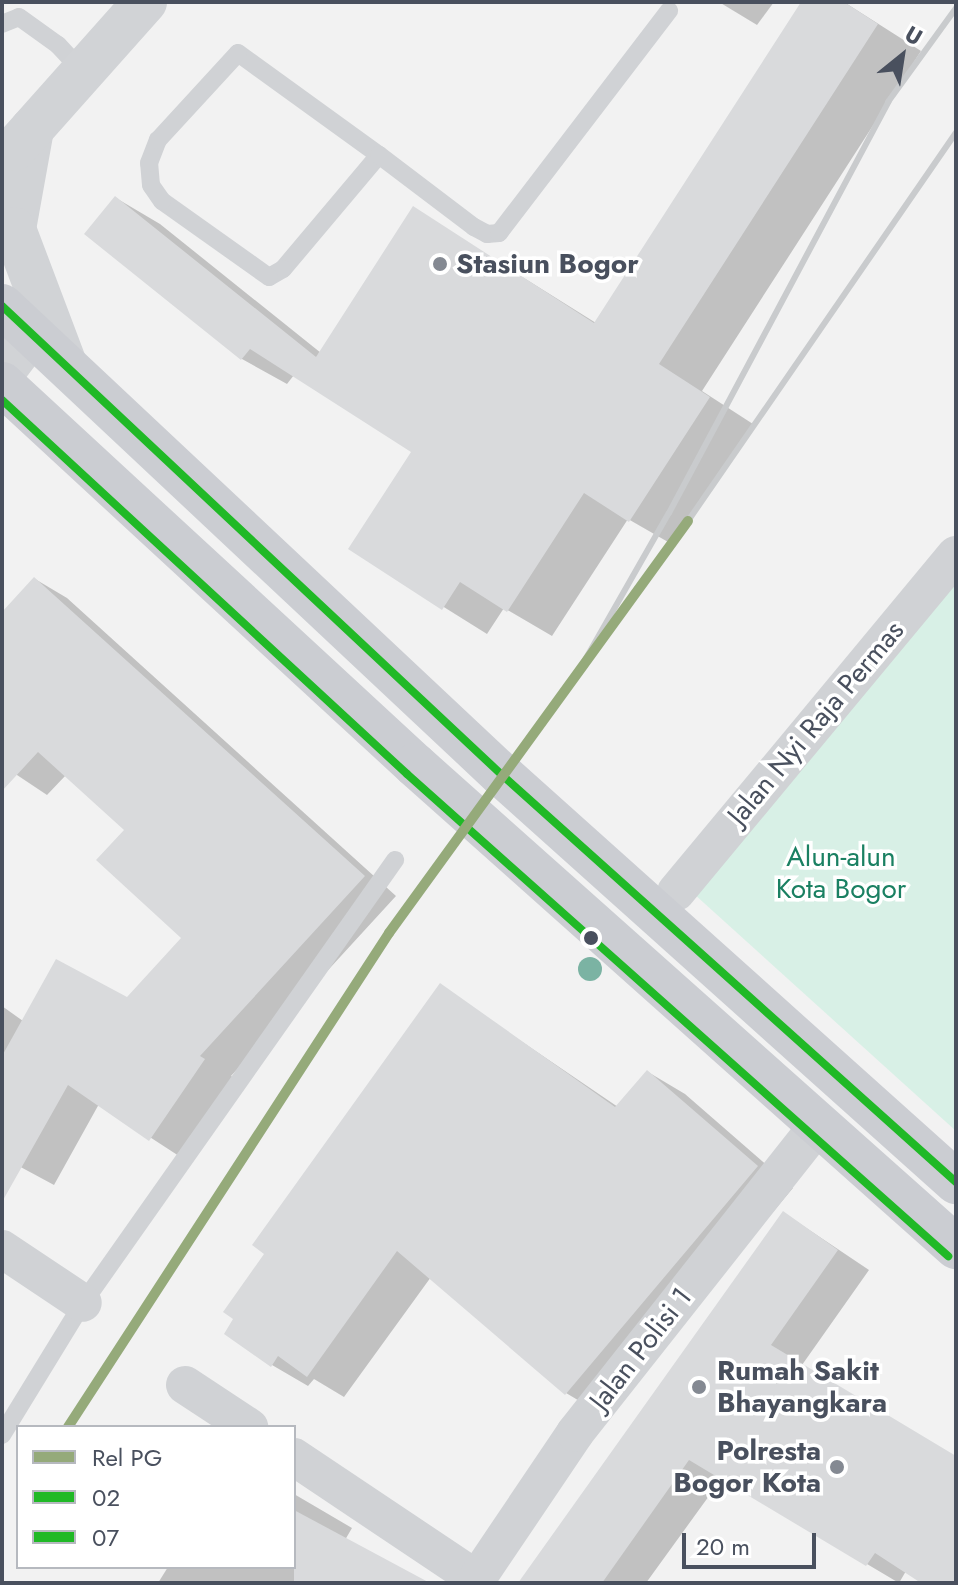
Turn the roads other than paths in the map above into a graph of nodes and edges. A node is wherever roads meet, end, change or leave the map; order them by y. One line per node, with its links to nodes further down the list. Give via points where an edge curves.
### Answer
1 (145, 2): 4 (street)
2 (669, 11): 6 (lane, via 499,233 474,227)
3 (2, 24): 4 (lane, via 19,17 58,45)
4 (83, 72): 5 (street)
5 (32, 129): 7 (street); 9 (street, via 14,229)
6 (379, 155): 6 (lane, via 238,53 158,140 149,163 151,185 162,201 269,277 283,269)
7 (2, 162)
8 (17, 320): 9 (main road); 10 (street)
9 (65, 364): 16 (main road, via 502,775)
10 (2, 373)
11 (2, 384): 15 (main road, via 415,765)
12 (956, 555): 14 (street, Jalan Nyi Raja Permas)
13 (395, 860): 19 (lane)
14 (676, 892)
15 (819, 1124): 17 (main road); 24 (street, Jalan Polisi 1, via 575,1433)
16 (956, 1182)
17 (956, 1247)
18 (2, 1249): 19 (street)
19 (83, 1303): 22 (lane)
20 (185, 1385): 21 (street)
21 (246, 1425)
22 (2, 1435)
23 (296, 1458): 24 (street)
24 (475, 1581)

